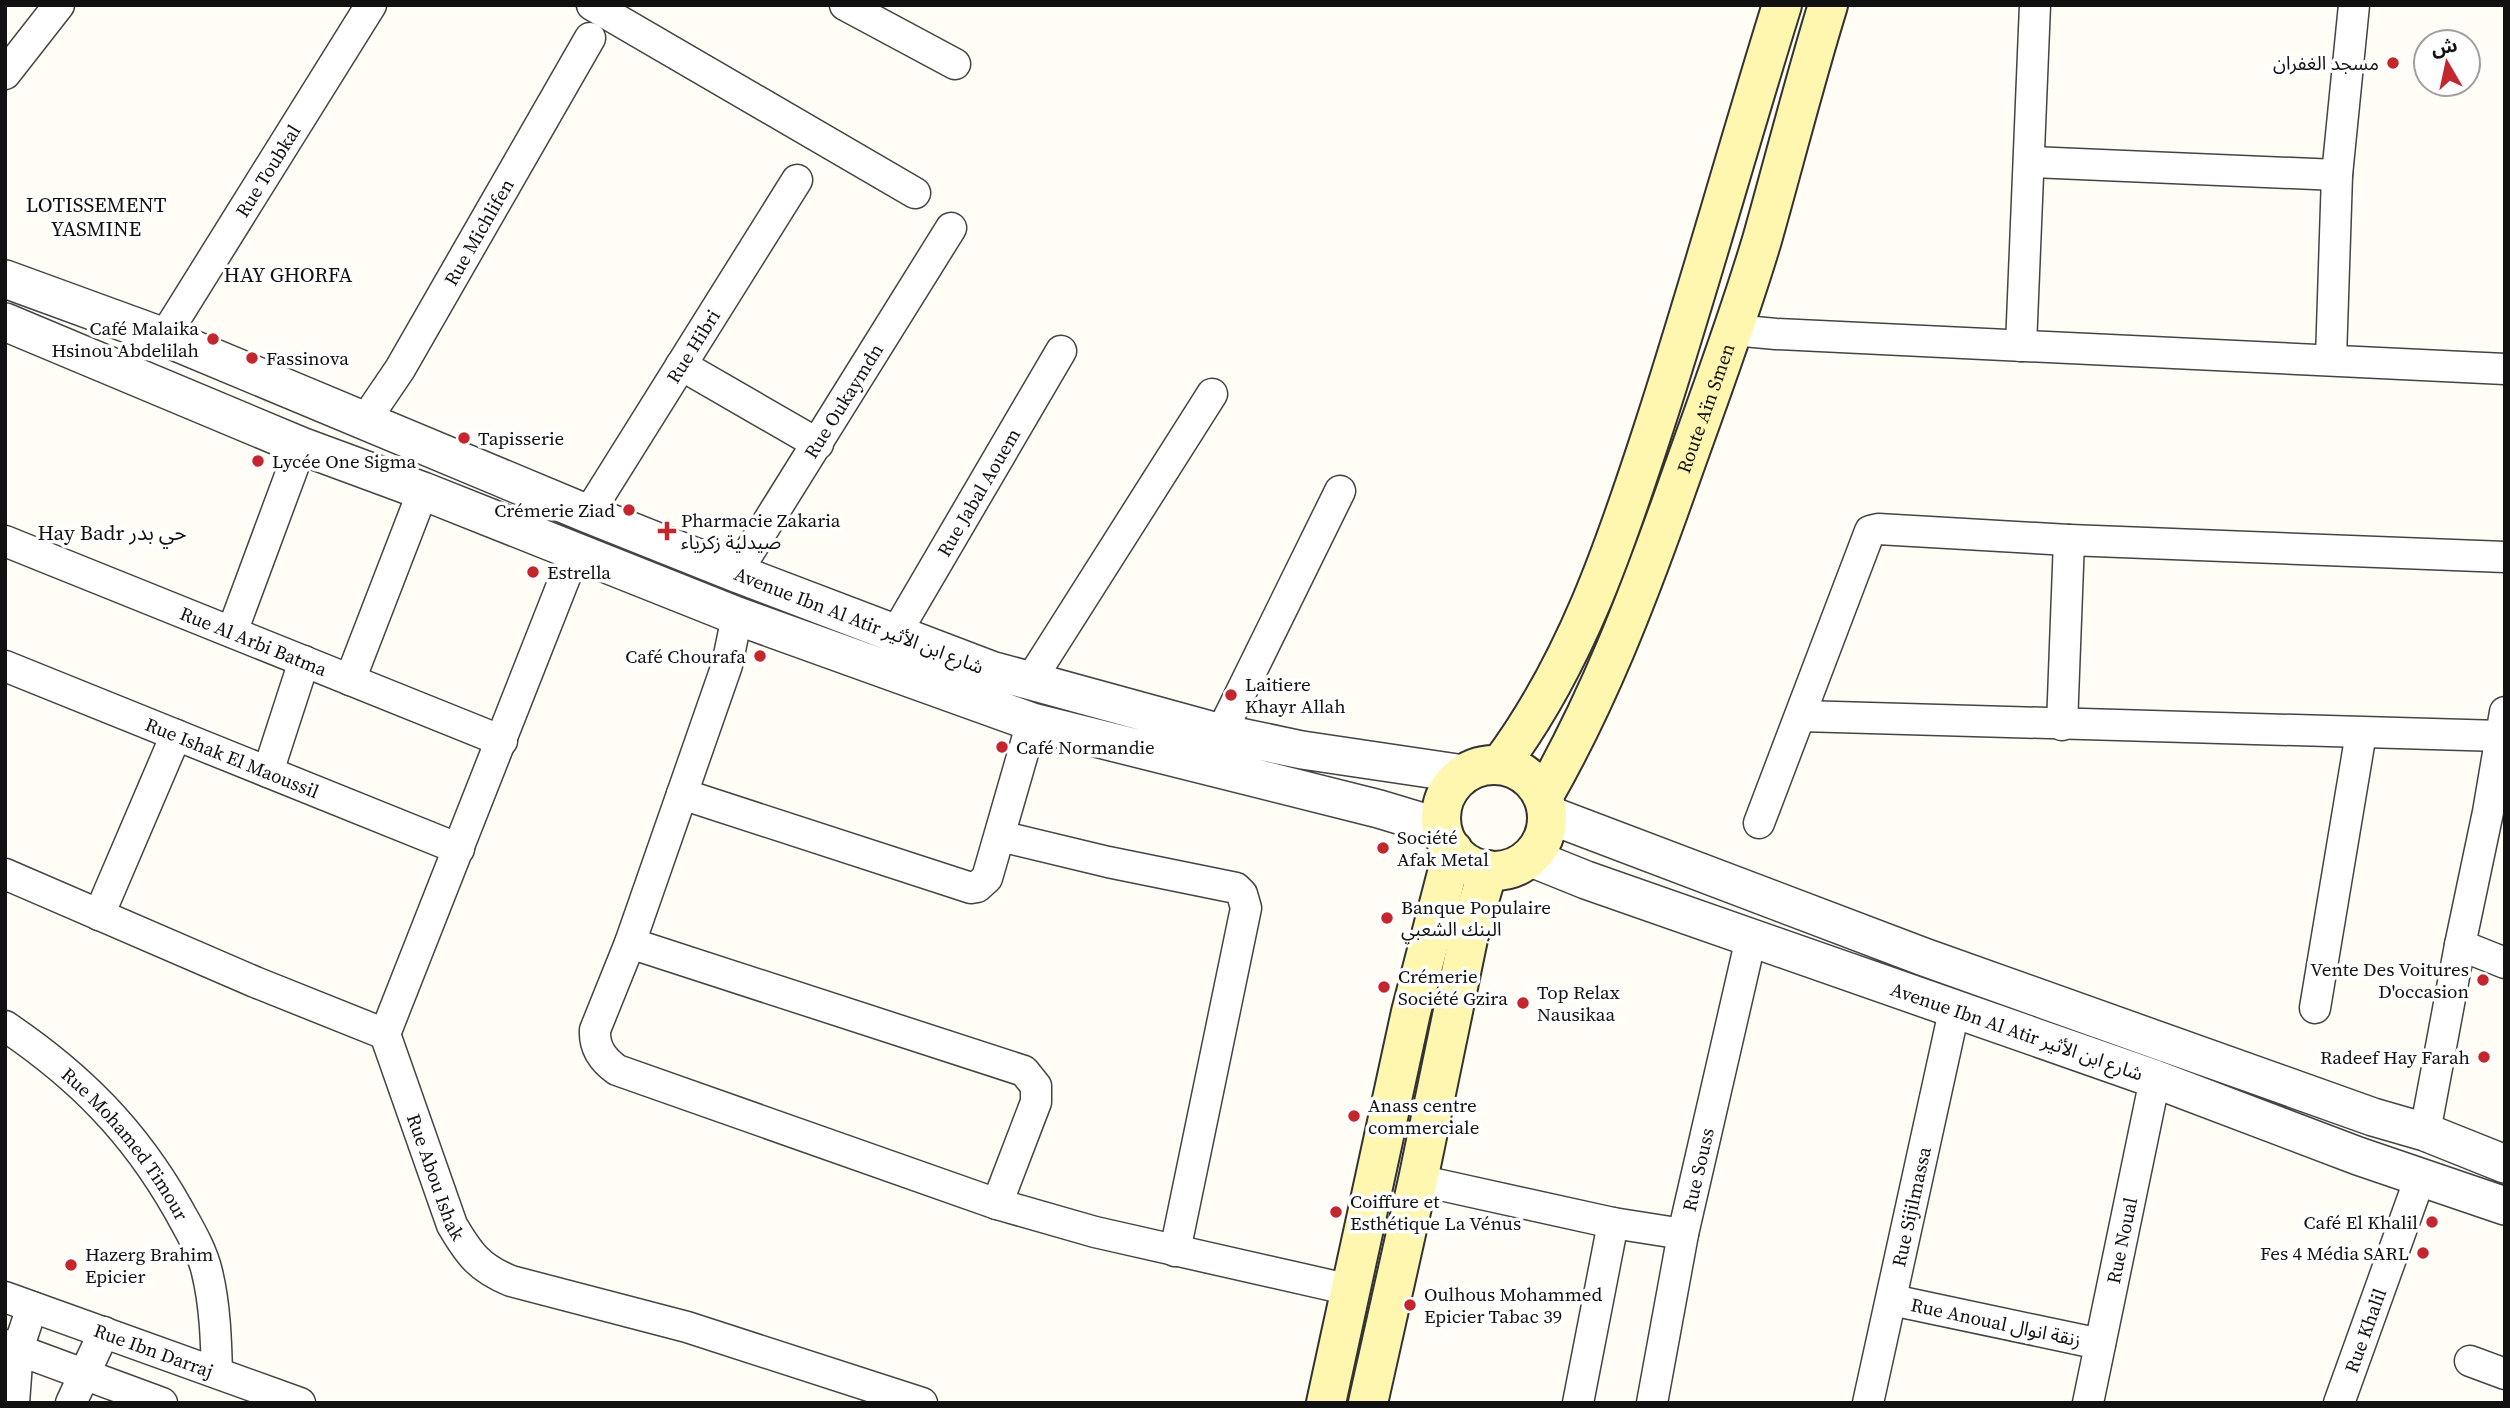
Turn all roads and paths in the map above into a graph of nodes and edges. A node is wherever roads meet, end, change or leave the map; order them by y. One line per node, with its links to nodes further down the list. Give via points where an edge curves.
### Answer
1 (60, 5): 11 (street)
2 (371, 5): 20 (street, Rue Toubkal)
3 (592, 5): 15 (street)
4 (1783, 5): 53 (main road, via 1618,538 1551,686)
5 (1828, 5): 19 (main road, Route Aïn Smen)
6 (2035, 5): 12 (street)
7 (2354, 5): 13 (street)
8 (849, 6): 10 (street)
9 (590, 38): 27 (street, Rue Michlifen, via 400,369)
10 (956, 64)
11 (5, 74)
12 (2030, 162): 13 (street); 21 (street)
13 (2337, 175): 23 (street)
14 (797, 180): 24 (street, Rue Hibri)
15 (915, 193)
16 (951, 228): 28 (street, Rue Oukaymdn)
17 (5, 279): 20 (street, Avenue Ibn Al Atir شارع ابن الأثير)
18 (5, 323): 29 (street, Avenue Ibn Al Atir شارع ابن الأثير)
19 (1733, 330): 21 (street); 57 (main road, Route Aïn Smen, via 1622,637)
20 (164, 337): 27 (street, Avenue Ibn Al Atir شارع ابن الأثير)
21 (2021, 346): 23 (street)
22 (1060, 352): 40 (street, Rue Jabal Aouem)
23 (2331, 359): 25 (street)
24 (681, 365): 28 (street); 32 (street, Rue Hibri)
25 (2505, 369)
26 (1212, 394): 44 (street)
27 (364, 422): 32 (street, Avenue Ibn Al Atir شارع ابن الأثير)
28 (818, 444): 37 (street, Rue Oukaymdn)
29 (301, 446): 30 (street, Avenue Ibn Al Atir شارع ابن الأثير); 39 (street)
30 (423, 491): 35 (street, Avenue Ibn Al Atir شارع ابن الأثير); 43 (street)
31 (1340, 491): 49 (street)
32 (589, 514): 37 (street, Avenue Ibn Al Atir شارع ابن الأثير)
33 (2069, 540): 36 (street); 45 (street, via 1870,531); 48 (street)
34 (5, 541): 39 (street, Rue Al Arbi Batma)
35 (575, 552): 38 (street, Avenue Ibn Al Atir شارع ابن الأثير); 52 (street)
36 (2505, 557)
37 (736, 573): 40 (street, Avenue Ibn Al Atir شارع ابن الأثير)
38 (737, 616): 46 (street, Avenue Ibn Al Atir شارع ابن الأثير); 56 (street, via 727,665)
39 (232, 632): 41 (street, Rue Al Arbi Batma)
40 (895, 633): 44 (street, Avenue Ibn Al Atir شارع ابن الأثير)
41 (304, 661): 43 (street, Rue Al Arbi Batma); 54 (street)
42 (5, 666): 51 (street, Rue Ishak El Maoussil)
43 (349, 680): 52 (street, Rue Al Arbi Batma)
44 (1030, 681): 49 (street, Avenue Ibn Al Atir شارع ابن الأثير)
45 (1801, 716): 48 (street); 58 (street)
46 (1032, 722): 59 (street); 60 (street, Avenue Ibn Al Atir شارع ابن الأثير, via 1380,809)
47 (2503, 724): 50 (street); 68 (street)
48 (2062, 725): 50 (street)
49 (1222, 733): 55 (street, Avenue Ibn Al Atir شارع ابن الأثير)
50 (2361, 733): 70 (street)
51 (176, 735): 54 (street, Rue Ishak El Maoussil); 65 (street)
52 (502, 741): 61 (street)
53 (1500, 765): 55 (main road, via 1479,767); 57 (main road, via 1523,774 1537,786)
54 (268, 772): 61 (street, Rue Ishak El Maoussil)
55 (1464, 775): 60 (main road, via 1445,798 1442,810)
56 (681, 794): 59 (street, via 971,888 987,878); 67 (street)
57 (1545, 805): 62 (main road, via 1542,839); 75 (street, Avenue Ibn Al Atir شارع ابن الأثير, via 1924,957)
58 (1759, 823)
59 (1000, 836): 83 (street, via 1236,888 1242,894 1246,908)
60 (1447, 839): 63 (main road, via 1470,865); 84 (main road)
61 (459, 849): 73 (street)
62 (1529, 857): 63 (main road, via 1507,869); 66 (street, Avenue Ibn Al Atir شارع ابن الأثير)
63 (1488, 870): 78 (main road, via 1469,934)
64 (5, 874): 65 (street)
65 (99, 915): 73 (street)
66 (1751, 938): 71 (street, Avenue Ibn Al Atir شارع ابن الأثير); 82 (street, Rue Souss)
67 (630, 943): 79 (street, via 595,1030 599,1051 617,1070); 79 (street, via 1024,1071 1036,1086 1036,1102)
68 (2460, 945): 69 (street); 75 (street)
69 (2505, 963)
70 (2315, 1008)
71 (1954, 1011): 74 (street, Avenue Ibn Al Atir شارع ابن الأثير); 85 (street, Rue Sijilmassa)
72 (5, 1026): 92 (street, Rue Mohamed Timour, via 94,1096 161,1179 206,1270 215,1315)
73 (385, 1034): 98 (street, Rue Abou Ishak, via 452,1225 467,1251 494,1274 687,1327)
74 (2155, 1079): 77 (street, Avenue Ibn Al Atir شارع ابن الأثير); 88 (street, Rue Noual)
75 (2425, 1132): 76 (street, Avenue Ibn Al Atir شارع ابن الأثير)
76 (2505, 1164)
77 (2420, 1178): 80 (street, Avenue Ibn Al Atir شارع ابن الأثير); 105 (street, Rue Khalil)
78 (1418, 1181): 81 (street); 100 (main road)
79 (997, 1204): 83 (street)
80 (2505, 1206)
81 (1613, 1223): 82 (street); 101 (street)
82 (1683, 1234): 102 (street, Rue Souss)
83 (1175, 1251): 84 (street)
84 (1351, 1290): 99 (main road)
85 (1892, 1300): 88 (street, Rue Anoual زنقة انوال); 103 (street, Rue Sijilmassa)
86 (19, 1302): 87 (street, Rue Ibn Darraj); 89 (street)
87 (104, 1332): 91 (street); 92 (street, Rue Ibn Darraj)
88 (2100, 1344): 104 (street, Rue Noual)
89 (11, 1347): 91 (street); 95 (street)
90 (2470, 1361): 93 (street)
91 (85, 1373): 96 (street); 97 (street)
92 (218, 1373): 94 (street, Rue Ibn Darraj)
93 (2505, 1374)
94 (295, 1402)
95 (13, 1403)
96 (71, 1403)
97 (162, 1403)
98 (922, 1403)
99 (1326, 1403)
100 (1368, 1403)
101 (1578, 1403)
102 (1652, 1403)
103 (1868, 1403)
104 (2088, 1403)
105 (2339, 1403)

